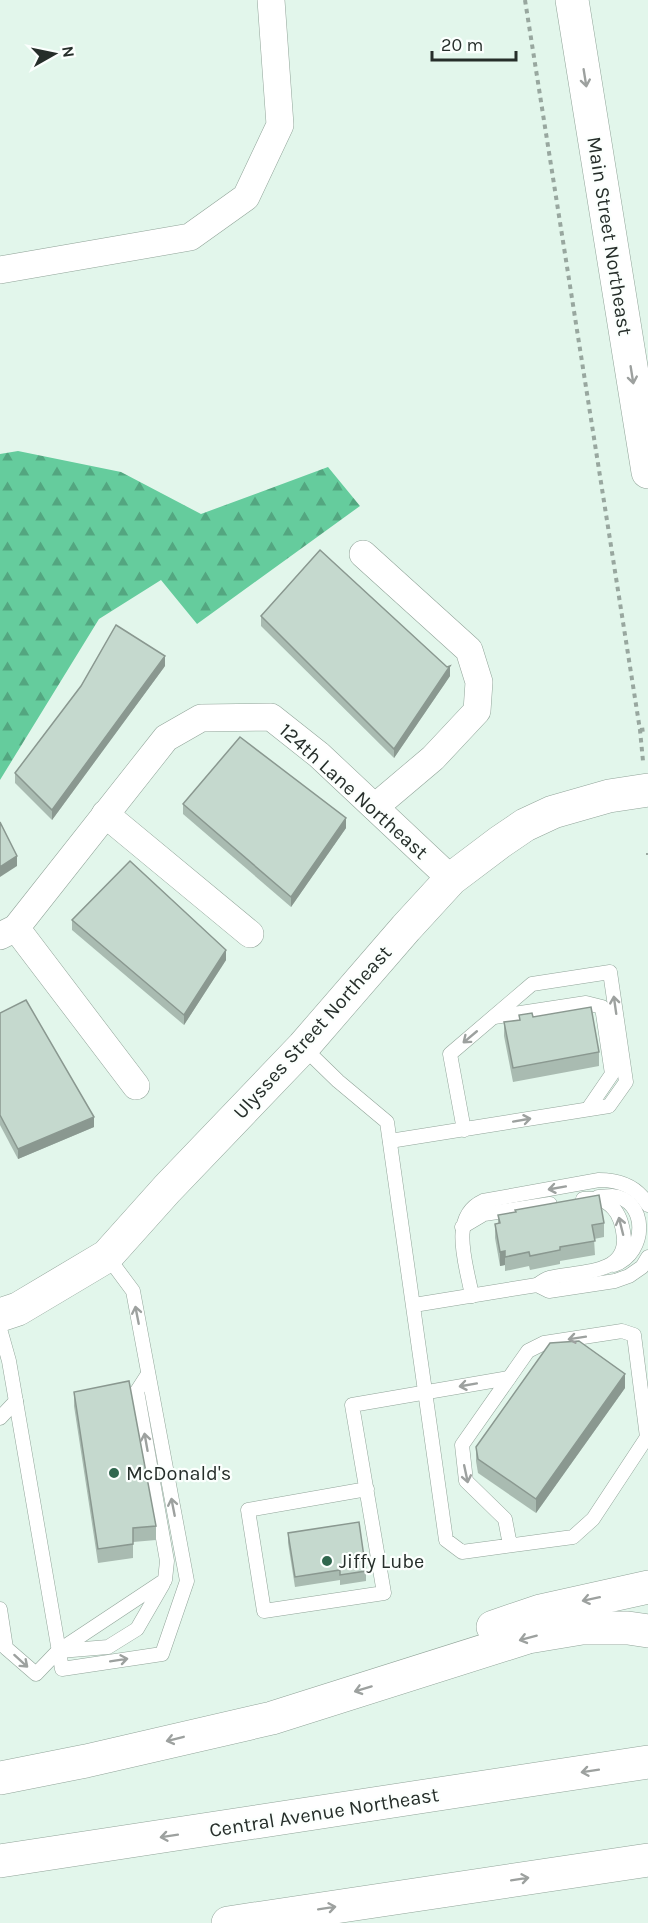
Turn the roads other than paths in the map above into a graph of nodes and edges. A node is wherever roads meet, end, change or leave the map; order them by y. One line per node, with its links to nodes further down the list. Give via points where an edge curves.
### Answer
1 (271, 0): 3 (street, via 280,125 246,196 190,237)
2 (572, 0): 4 (main road, Main Street Northeast, one-way to 4)
3 (0, 270)
4 (648, 472)
5 (363, 554): 7 (street, via 469,650 479,682 477,711 433,758)
6 (648, 790): 9 (main road, Ulysses Street Northeast, via 553,812 525,825)
7 (375, 807): 8 (street, 124th Lane Northeast, via 271,717 201,718 166,738); 9 (street, 124th Lane Northeast)
8 (105, 814): 10 (street, 124th Lane Northeast); 11 (street)
9 (451, 879): 13 (main road, Ulysses Street Northeast)
10 (8, 932): 14 (street)
11 (250, 934)
12 (493, 1017): 15 (lane, via 586,1003 602,1007 612,1074); 15 (lane, one-way to 12, via 609,1106 626,1082 610,972 532,984); 16 (lane, one-way to 16, via 450,1054)
13 (303, 1047): 17 (lane, via 387,1122); 20 (main road, Ulysses Street Northeast)
14 (136, 1086)
15 (588, 1109): 16 (lane, one-way to 15)
16 (464, 1130): 17 (lane)
17 (390, 1141): 24 (lane)
18 (648, 1205): 19 (lane, one-way to 19, via 625,1184 599,1180 483,1201 467,1215)
19 (462, 1227): 22 (lane, one-way to 19, via 547,1278 625,1262 642,1238 635,1209 613,1196 484,1214); 23 (lane)
20 (107, 1256): 25 (main road, Ulysses Street Northeast, via 18,1309); 27 (lane, one-way to 20, via 133,1291)
21 (648, 1257): 22 (lane, via 642,1267 615,1281 549,1291)
22 (537, 1285): 23 (lane)
23 (472, 1296): 24 (lane)
24 (414, 1305): 29 (lane)
25 (0, 1315)
26 (0, 1329): 30 (lane)
27 (148, 1374): 34 (lane, one-way to 27, via 167,1561 137,1391); 38 (lane, one-way to 27, via 62,1669 162,1654 187,1581)
28 (509, 1378): 29 (lane, one-way to 29); 33 (lane, one-way to 33, via 462,1445 466,1481 506,1520); 33 (lane, one-way to 28, via 573,1537 593,1519 647,1437 634,1335 622,1331 544,1343 528,1351)
29 (426, 1392): 32 (lane, via 352,1405); 33 (lane, via 446,1540 462,1552)
30 (16, 1401): 31 (lane); 38 (lane)
31 (0, 1418)
32 (367, 1489): 32 (lane, via 384,1593 264,1611 248,1510)
33 (510, 1545)
34 (165, 1580): 38 (lane); 38 (lane, via 137,1629 108,1647)
35 (648, 1587): 39 (main road, one-way to 39, via 540,1611 472,1634)
36 (0, 1609): 38 (lane, one-way to 38, via 6,1648 36,1674)
37 (648, 1631): 39 (main road, one-way to 39, via 556,1631)
38 (58, 1651)
39 (394, 1679): 41 (main road, one-way to 41, via 272,1718)
40 (648, 1762): 43 (main road, Central Avenue Northeast, one-way to 43)
41 (0, 1778)
42 (648, 1860): 44 (main road, one-way to 42)
43 (0, 1861)
44 (228, 1923)

